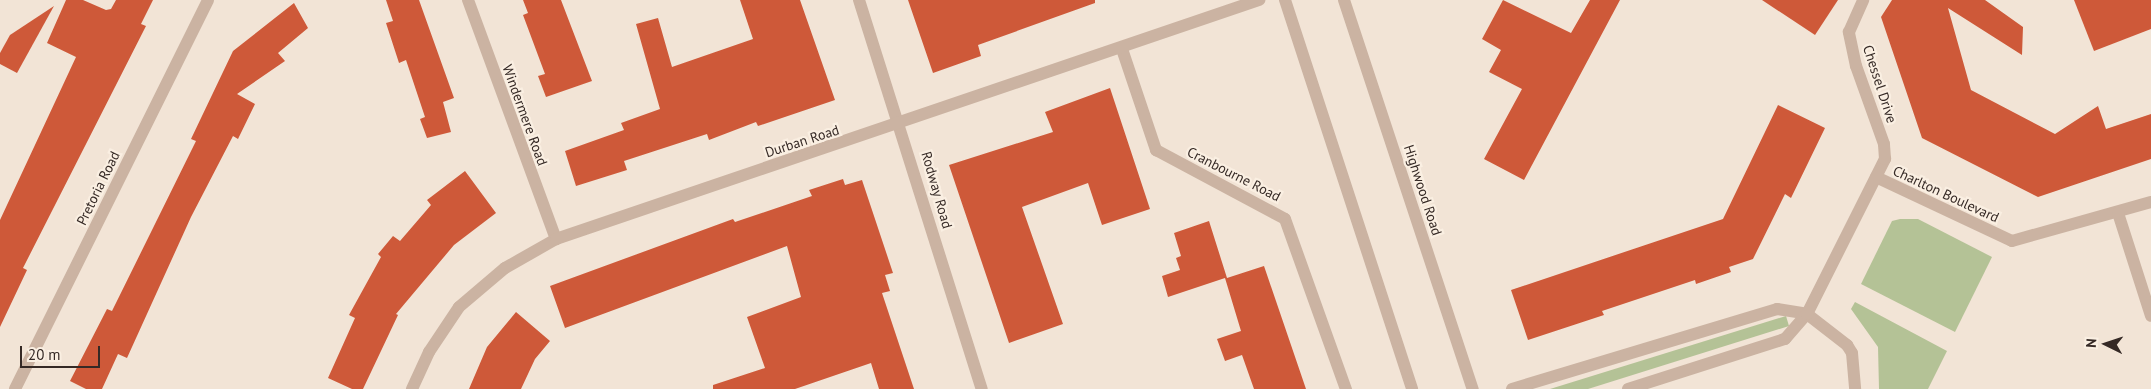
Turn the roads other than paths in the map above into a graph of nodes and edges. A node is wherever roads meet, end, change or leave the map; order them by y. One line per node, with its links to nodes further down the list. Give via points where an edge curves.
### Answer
1 (208, 0): 16 (street, Pretoria Road)
2 (468, 0): 13 (street, Windermere Road)
3 (859, 0): 9 (street, Rodway Road)
4 (1259, 0): 8 (street, Durban Road)
5 (1285, 0): 20 (street)
6 (1344, 0): 21 (street, Highwood Road)
7 (1863, 0): 10 (street, Chessel Drive, via 1849,32 1856,66 1884,144 1885,159)
8 (1122, 49): 9 (street, Durban Road); 19 (street, Cranbourne Road, via 1156,150 1285,219)
9 (901, 125): 13 (street, Durban Road); 18 (street, Rodway Road)
10 (1876, 177): 12 (street, Charlton Boulevard, via 2012,241); 14 (street, Charlton Boulevard)
11 (2151, 202): 12 (street, Charlton Boulevard)
12 (2118, 213): 15 (street)
13 (556, 239): 17 (street, Durban Road, via 504,268 459,307 429,352)
14 (1807, 314): 22 (street, via 1777,309); 23 (street, Charlton Boulevard, via 1785,339); 24 (street, via 1847,345 1852,353)
15 (2151, 316)
16 (15, 389)
17 (412, 389)
18 (982, 389)
19 (1346, 389)
20 (1412, 389)
21 (1473, 389)
22 (1512, 389)
23 (1628, 389)
24 (1855, 389)

